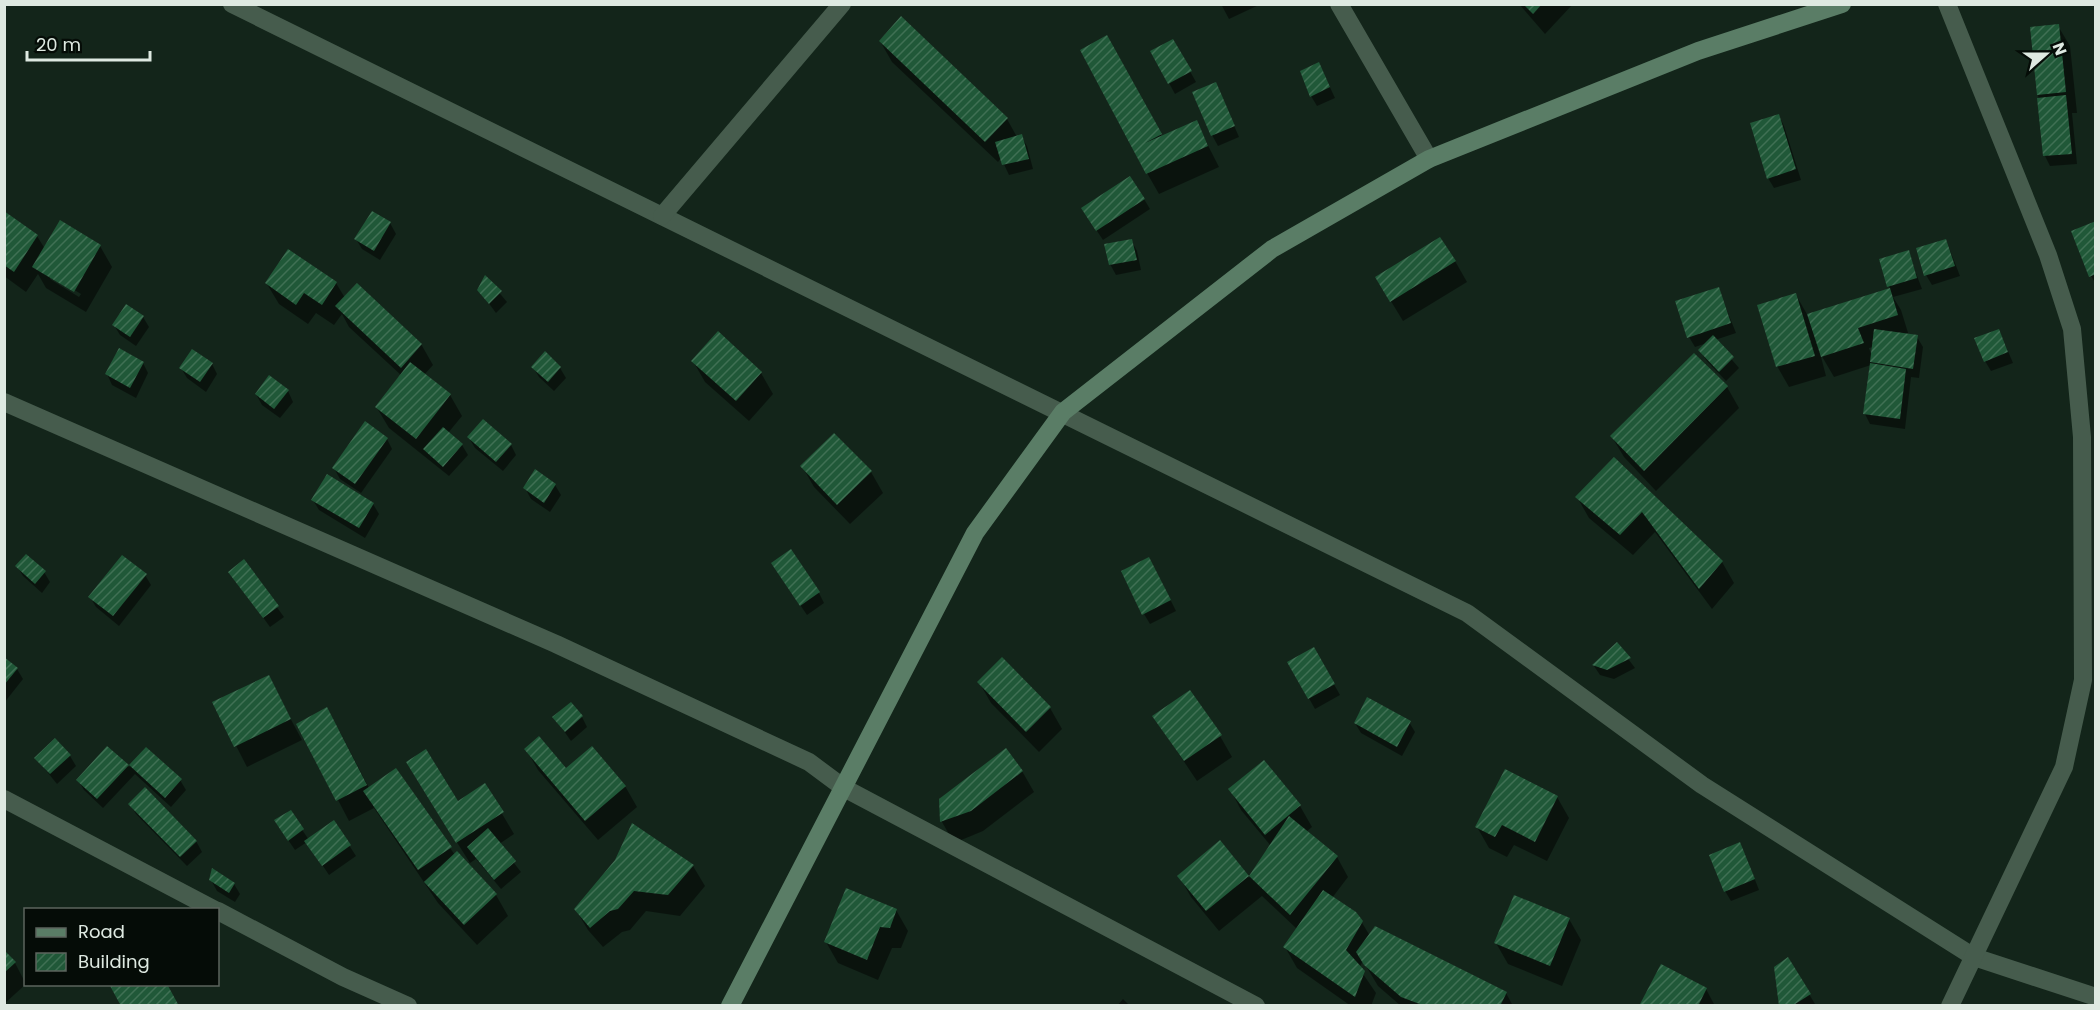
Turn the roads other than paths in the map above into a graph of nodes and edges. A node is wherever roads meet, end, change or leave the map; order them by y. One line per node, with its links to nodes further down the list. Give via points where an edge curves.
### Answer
1 (232, 4): 7 (street)
2 (842, 4): 7 (street)
3 (1339, 4): 6 (street)
4 (1842, 4): 6 (street, via 1698,51)
5 (1947, 4): 14 (street, via 2048,255 2072,329 2082,437 2083,680 2064,767)
6 (1428, 159): 9 (street, via 1272,249)
7 (662, 216): 9 (street)
8 (4, 402): 10 (street, via 556,644 809,762)
9 (1063, 412): 10 (street, via 975,533); 14 (street, via 1467,613 1702,785)
10 (844, 788): 17 (street); 18 (street)
11 (4, 799): 12 (street)
12 (212, 908)
13 (219, 912): 16 (street, via 343,977)
14 (1974, 957): 15 (street); 19 (street)
15 (2096, 997)
16 (408, 1005)
17 (730, 1005)
18 (1256, 1005)
19 (1950, 1005)

